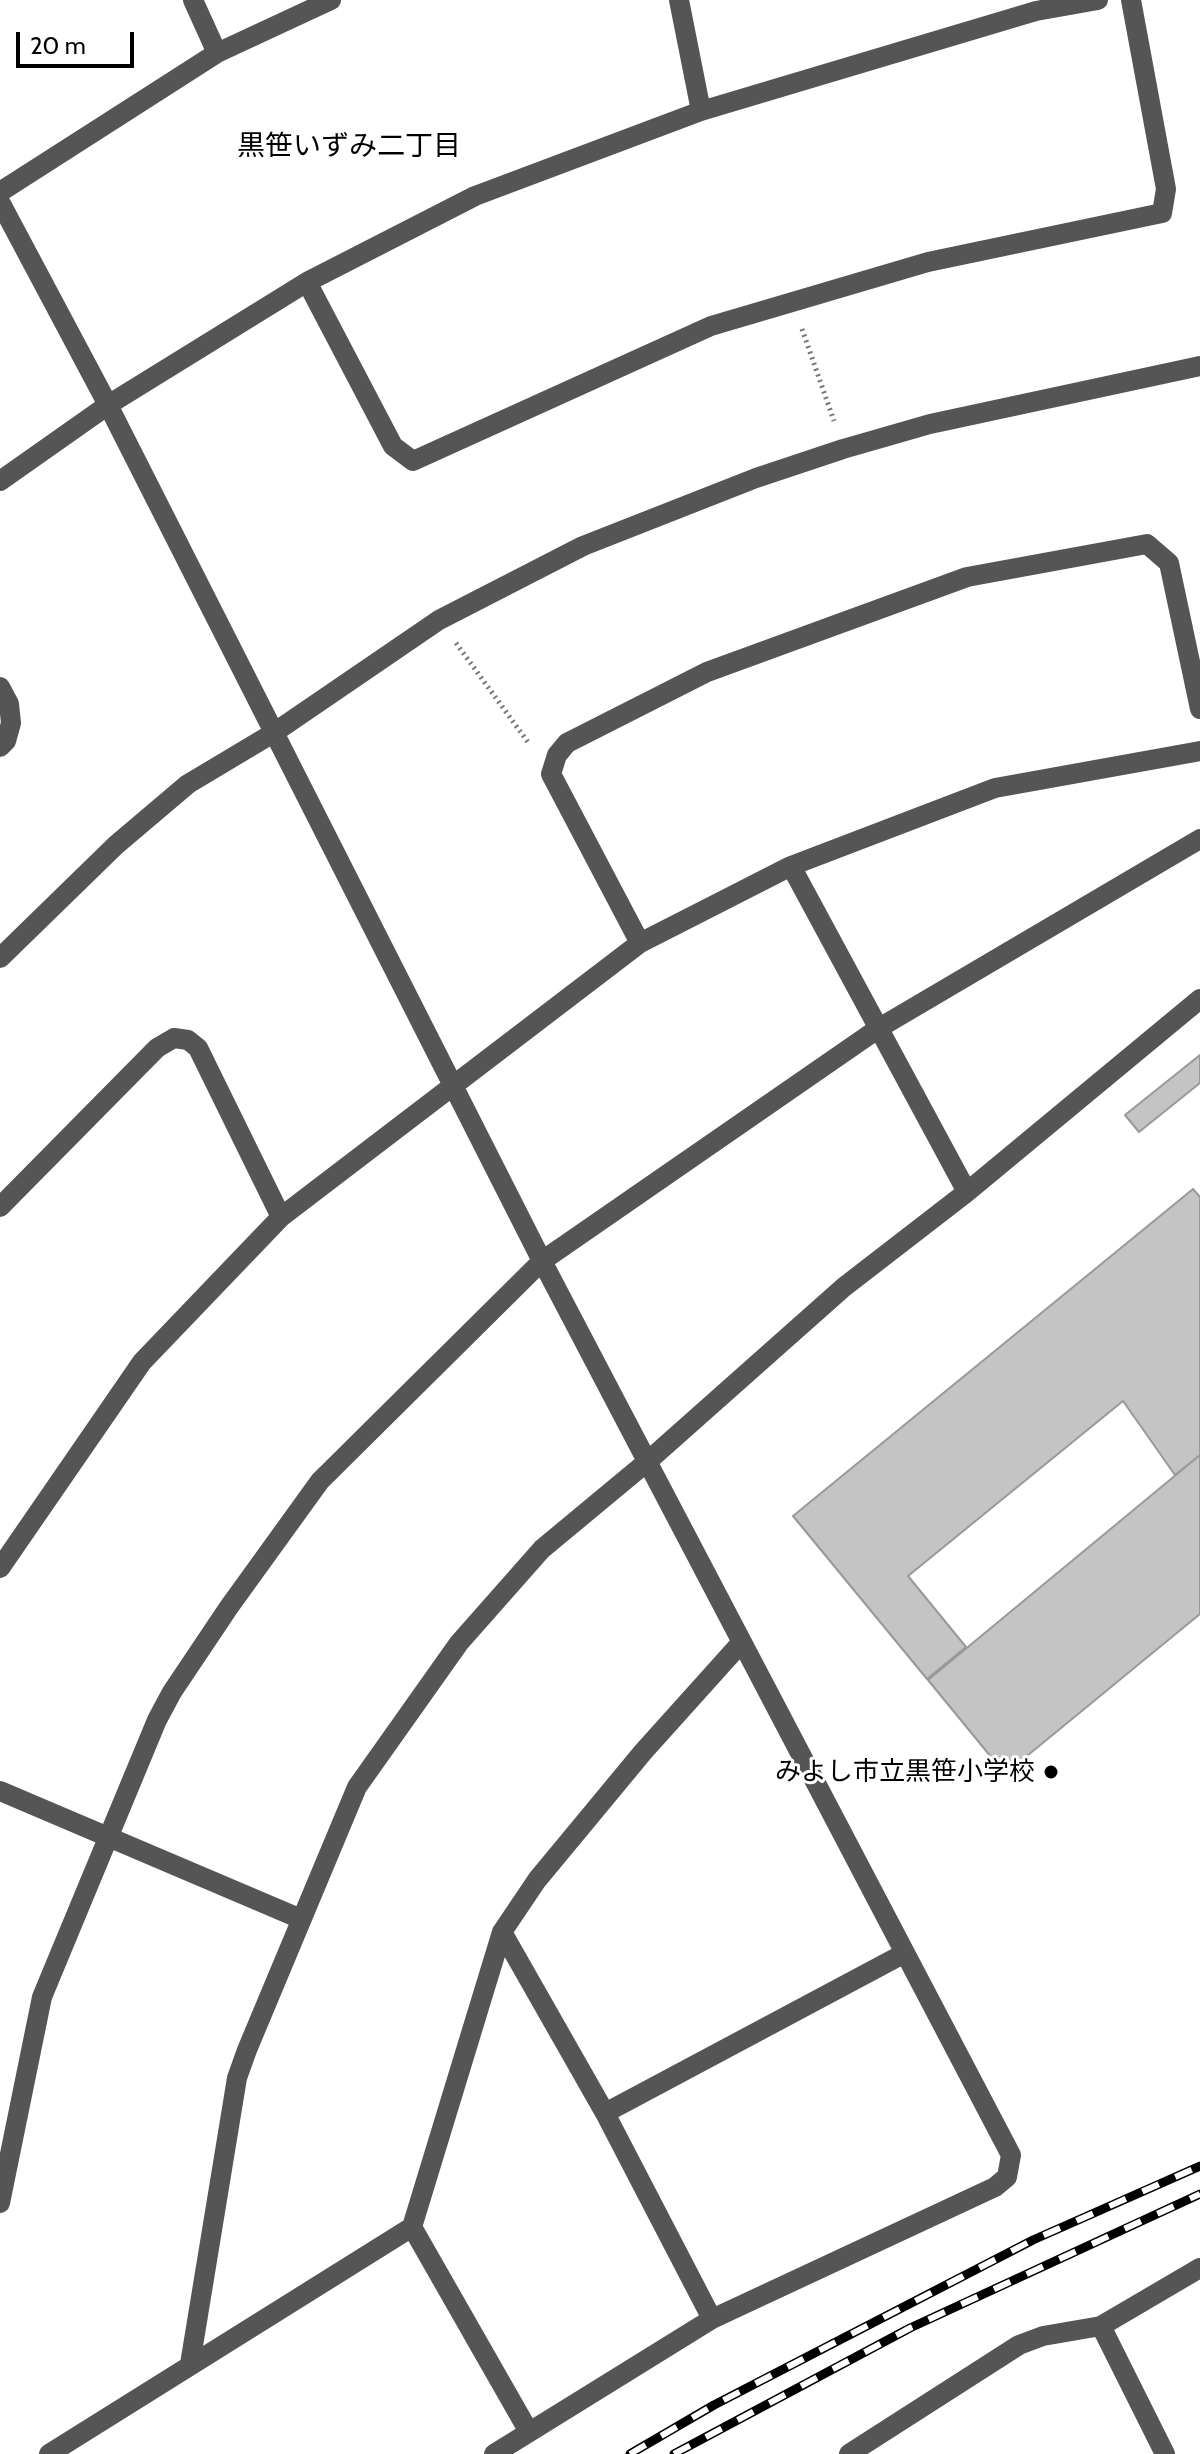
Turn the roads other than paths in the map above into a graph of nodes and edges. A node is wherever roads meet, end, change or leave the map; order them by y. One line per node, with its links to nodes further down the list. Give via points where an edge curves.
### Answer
1 (193, 0): 6 (street)
2 (331, 0): 6 (street)
3 (679, 0): 7 (street)
4 (1098, 0): 7 (street, via 1036,11)
5 (1131, 0): 10 (street, via 1166,189 1162,213 928,262 711,326 413,461 393,446)
6 (217, 53): 8 (street)
7 (701, 111): 10 (street, via 475,196)
8 (0, 192)
9 (0, 202): 12 (street)
10 (307, 282): 12 (street)
11 (1200, 366): 16 (street, via 930,424 843,449 583,546 439,620)
12 (108, 405): 13 (street); 16 (street)
13 (0, 481)
14 (0, 687): 17 (street, via 11,723)
15 (1200, 709): 21 (street, via 1169,563 1147,544 967,577 707,672 567,743 551,774)
16 (275, 732): 22 (street, via 188,784 116,845); 25 (street)
17 (0, 747)
18 (1200, 751): 20 (street, via 995,788)
19 (1200, 839): 24 (street)
20 (791, 866): 21 (street); 24 (street)
21 (640, 943): 25 (street)
22 (0, 958)
23 (1200, 999): 26 (street)
24 (879, 1028): 26 (street); 29 (street)
25 (455, 1086): 28 (street); 29 (street)
26 (967, 1192): 30 (street, via 844,1287)
27 (0, 1207): 28 (street, via 157,1048 174,1038 198,1048)
28 (281, 1217): 31 (street, via 142,1362)
29 (542, 1261): 30 (street); 34 (street, via 320,1481 172,1692)
30 (648, 1461): 32 (street); 35 (street, via 542,1549 459,1643 357,1787)
31 (3, 1557)
32 (741, 1643): 36 (street, via 537,1880); 37 (street)
33 (0, 1791): 34 (street)
34 (110, 1838): 35 (street); 39 (street, via 42,1997)
35 (301, 1919): 44 (street, via 237,2078)
36 (502, 1932): 38 (street); 40 (street)
37 (905, 1953): 38 (street); 42 (street, via 1011,2155 1007,2177)
38 (605, 2113): 42 (street)
39 (0, 2203)
40 (412, 2227): 44 (street); 45 (street)
41 (1200, 2268): 43 (street)
42 (712, 2319): 45 (street)
43 (1101, 2326): 48 (street, via 1019,2345); 49 (street)
44 (190, 2364): 46 (street)
45 (529, 2432): 47 (street)
46 (49, 2454)
47 (494, 2454)
48 (849, 2454)
49 (1165, 2454)

